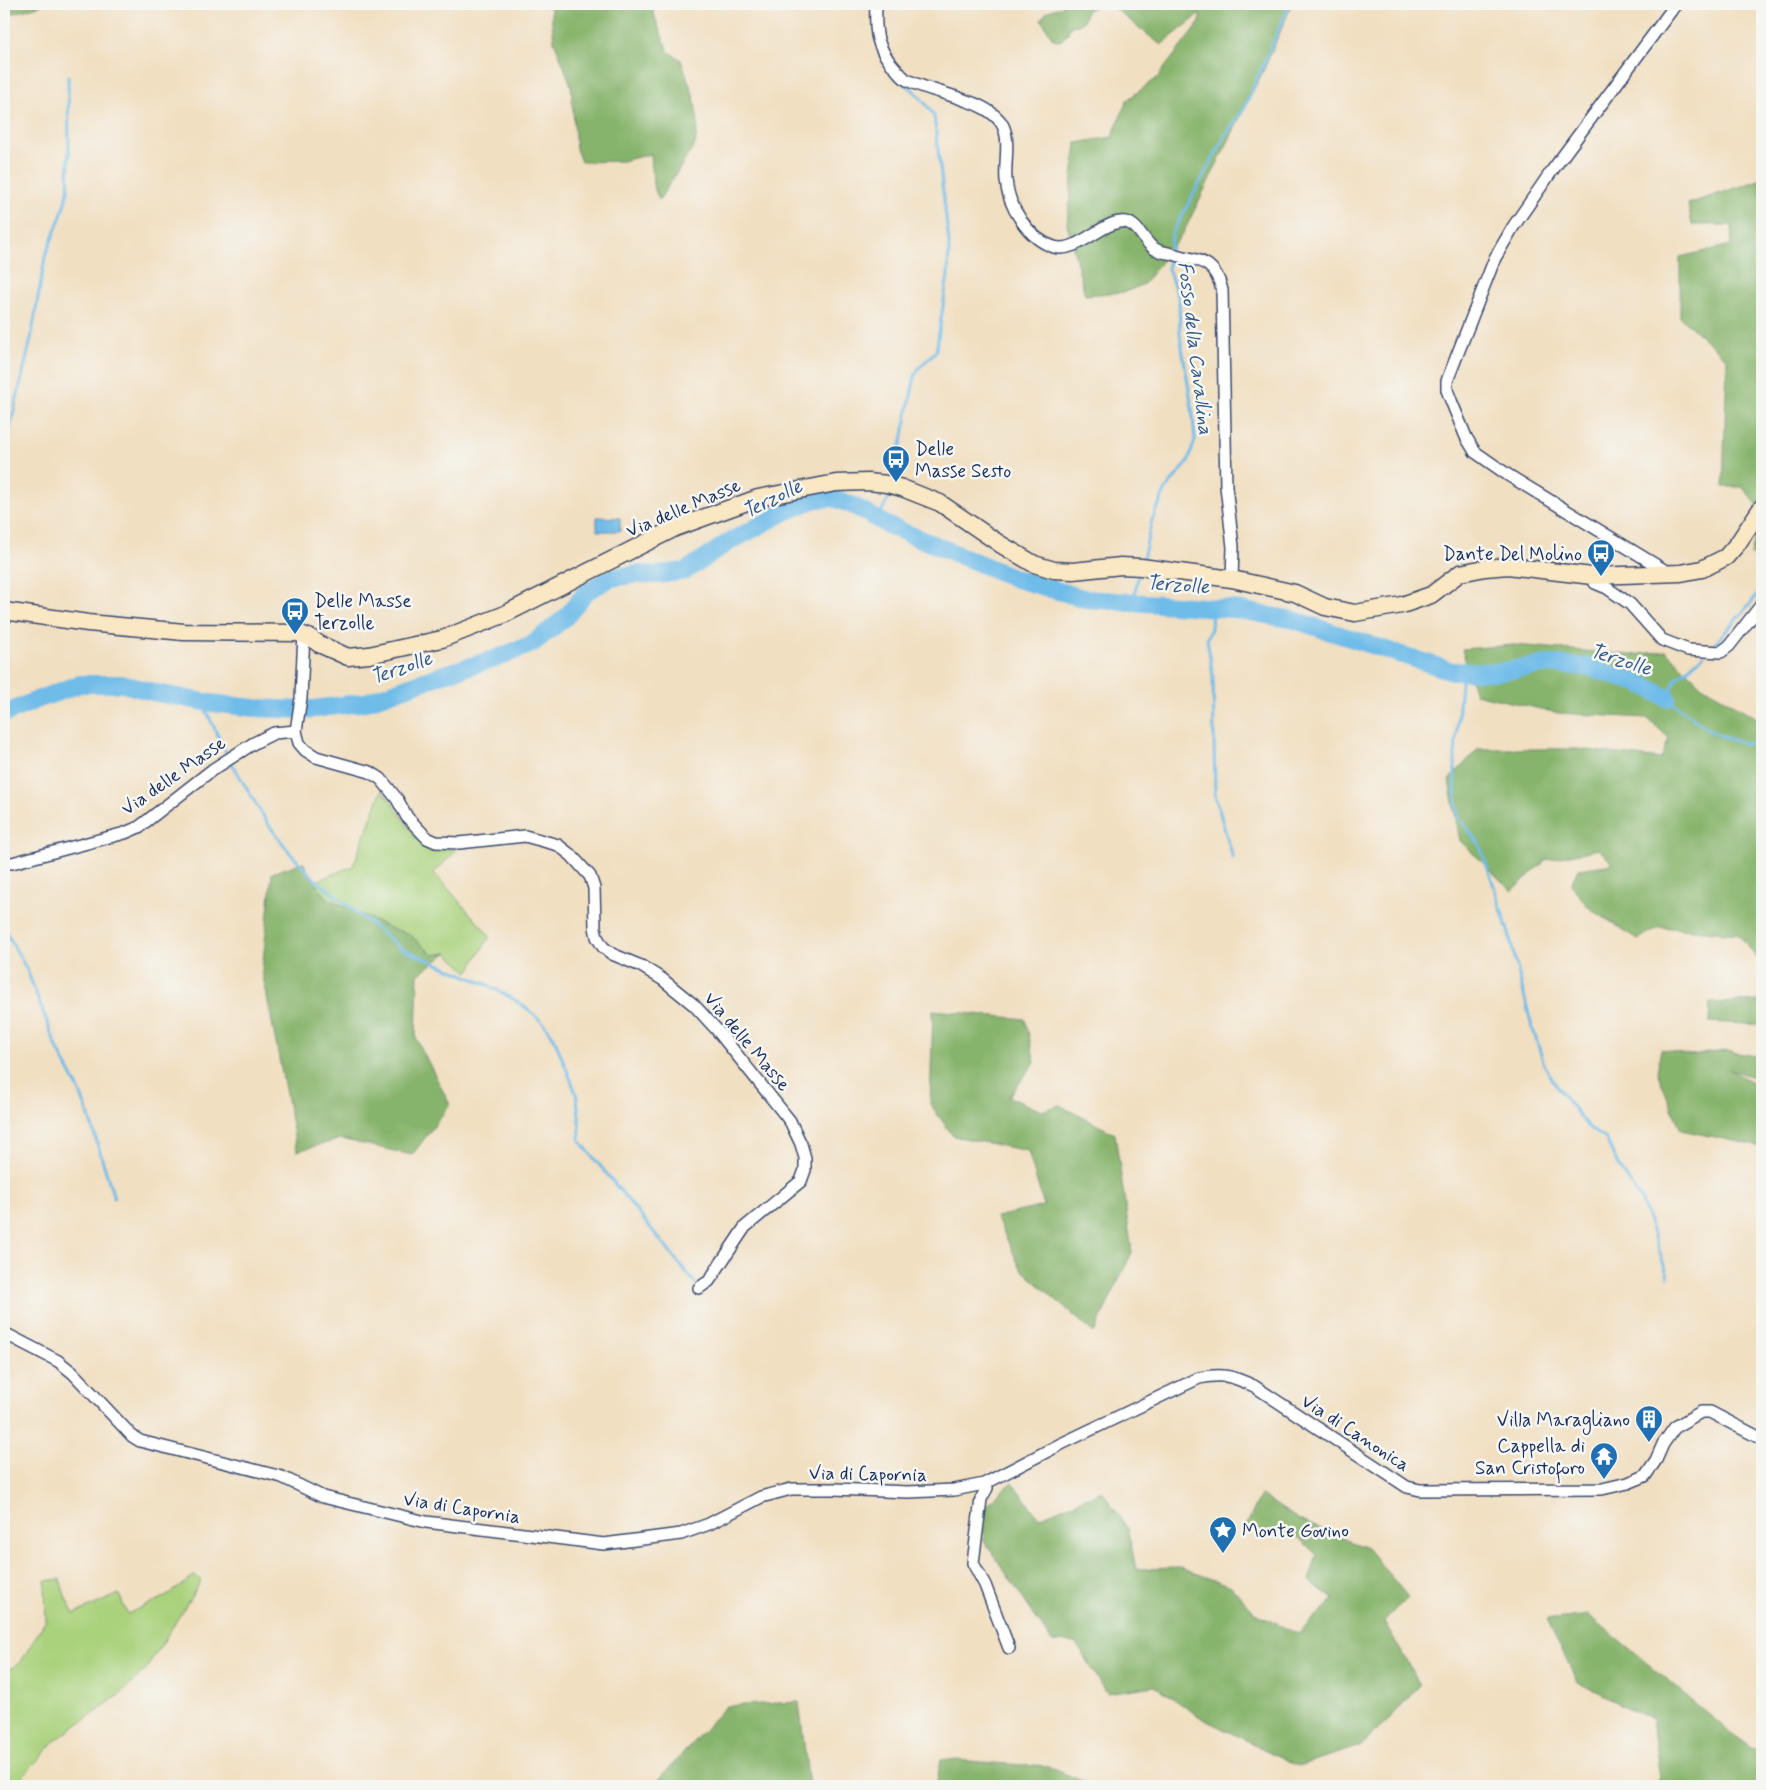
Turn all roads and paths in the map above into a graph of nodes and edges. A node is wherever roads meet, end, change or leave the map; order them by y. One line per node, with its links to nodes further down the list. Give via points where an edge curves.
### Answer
1 (876, 4): 6 (street, via 876,36 880,49 906,79 972,103 1000,121 1005,130 1006,181 1014,211 1045,243 1056,248 1070,246 1119,222 1129,222 1150,246 1202,261 1217,276 1222,290 1226,486 1233,547)
2 (1676, 4): 4 (street, via 1551,172 1494,258 1447,381 1447,390 1475,452)
3 (1762, 507): 4 (street, Via delle Masse, via 1726,557 1702,569)
4 (1670, 574): 5 (street, Via delle Masse)
5 (1592, 576): 6 (street, Via delle Masse, via 1508,566 1485,568 1460,573 1431,595 1402,605 1355,613); 7 (street, via 1595,583 1630,604 1662,640 1688,650 1721,652)
6 (1232, 579): 9 (street, Via delle Masse, via 1141,567 1054,570 1034,564 940,503 887,484 836,483 758,498 675,528 503,615 442,639 348,657)
7 (1762, 604)
8 (4, 612): 9 (street, Via delle Masse, via 184,632)
9 (304, 634): 10 (street)
10 (296, 729): 11 (street, Via delle Masse, via 274,733 248,747 212,770 139,827); 12 (street, Via delle Masse, via 299,743 310,755 370,772 381,780 407,817 427,838 436,842 459,843 525,836 565,850 590,876 594,888 597,937 603,948 662,978 694,1005 790,1122 805,1158 801,1181 745,1227 709,1282)
11 (12, 863)
12 (700, 1288)
13 (4, 1333): 16 (street, Via di Capornia, via 58,1360 140,1441 282,1477 323,1497 426,1522 604,1544 681,1534 709,1524 761,1497 791,1489)
14 (1762, 1440): 15 (street, Via di Canonica, via 1710,1412 1701,1412 1675,1427 1645,1476 1628,1483 1602,1489 1420,1490 1407,1487 1254,1386 1238,1378 1218,1374 1199,1378)
15 (984, 1484): 16 (street, Via di Canonica); 17 (street, via 986,1488 981,1499 972,1563 985,1585)
16 (954, 1490)
17 (1009, 1648)

